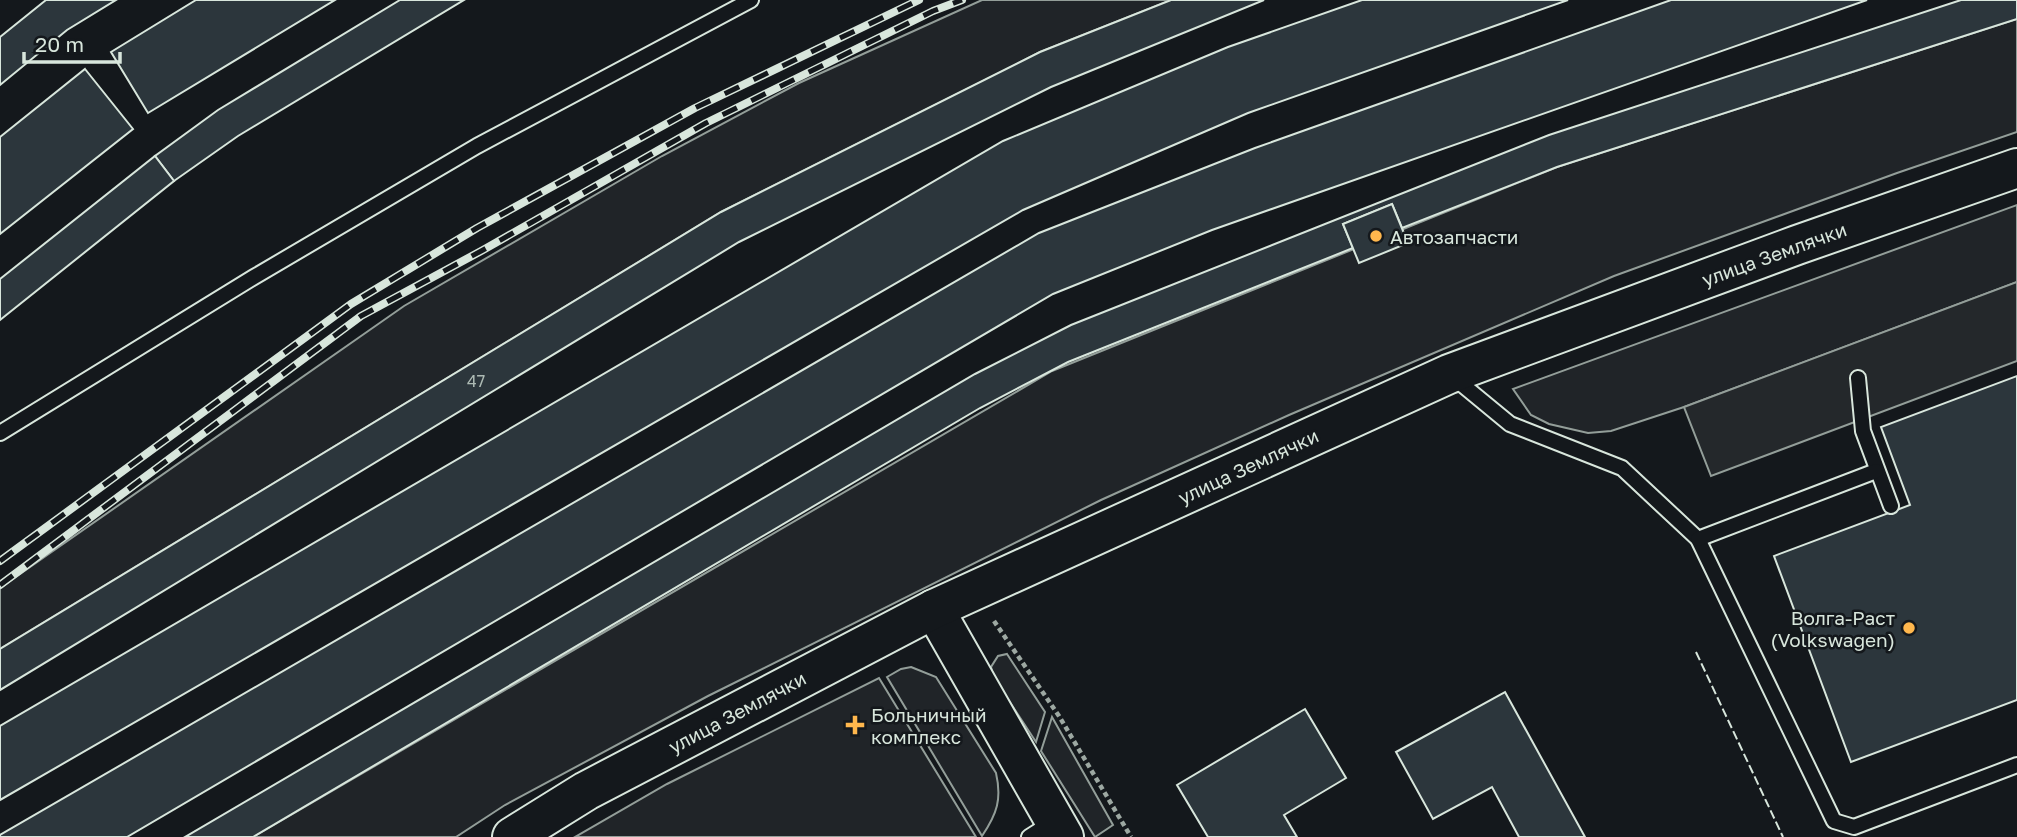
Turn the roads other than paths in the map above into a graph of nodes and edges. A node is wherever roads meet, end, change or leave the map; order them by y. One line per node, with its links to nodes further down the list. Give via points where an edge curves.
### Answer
1 (751, 0): 5 (lane, via 477,146)
2 (2017, 168): 3 (main road, улица Землячки)
3 (1449, 374): 8 (lane, via 1510,425 1622,468); 9 (main road, улица Землячки)
4 (1858, 378): 6 (lane, via 1863,431)
5 (0, 433)
6 (1876, 471): 7 (lane); 8 (lane)
7 (1891, 506)
8 (1698, 539): 10 (lane, via 1833,821 1854,827)
9 (934, 609): 11 (main road); 12 (main road, улица Землячки, via 586,791)
10 (2017, 765)
11 (1049, 832)
12 (512, 837)

